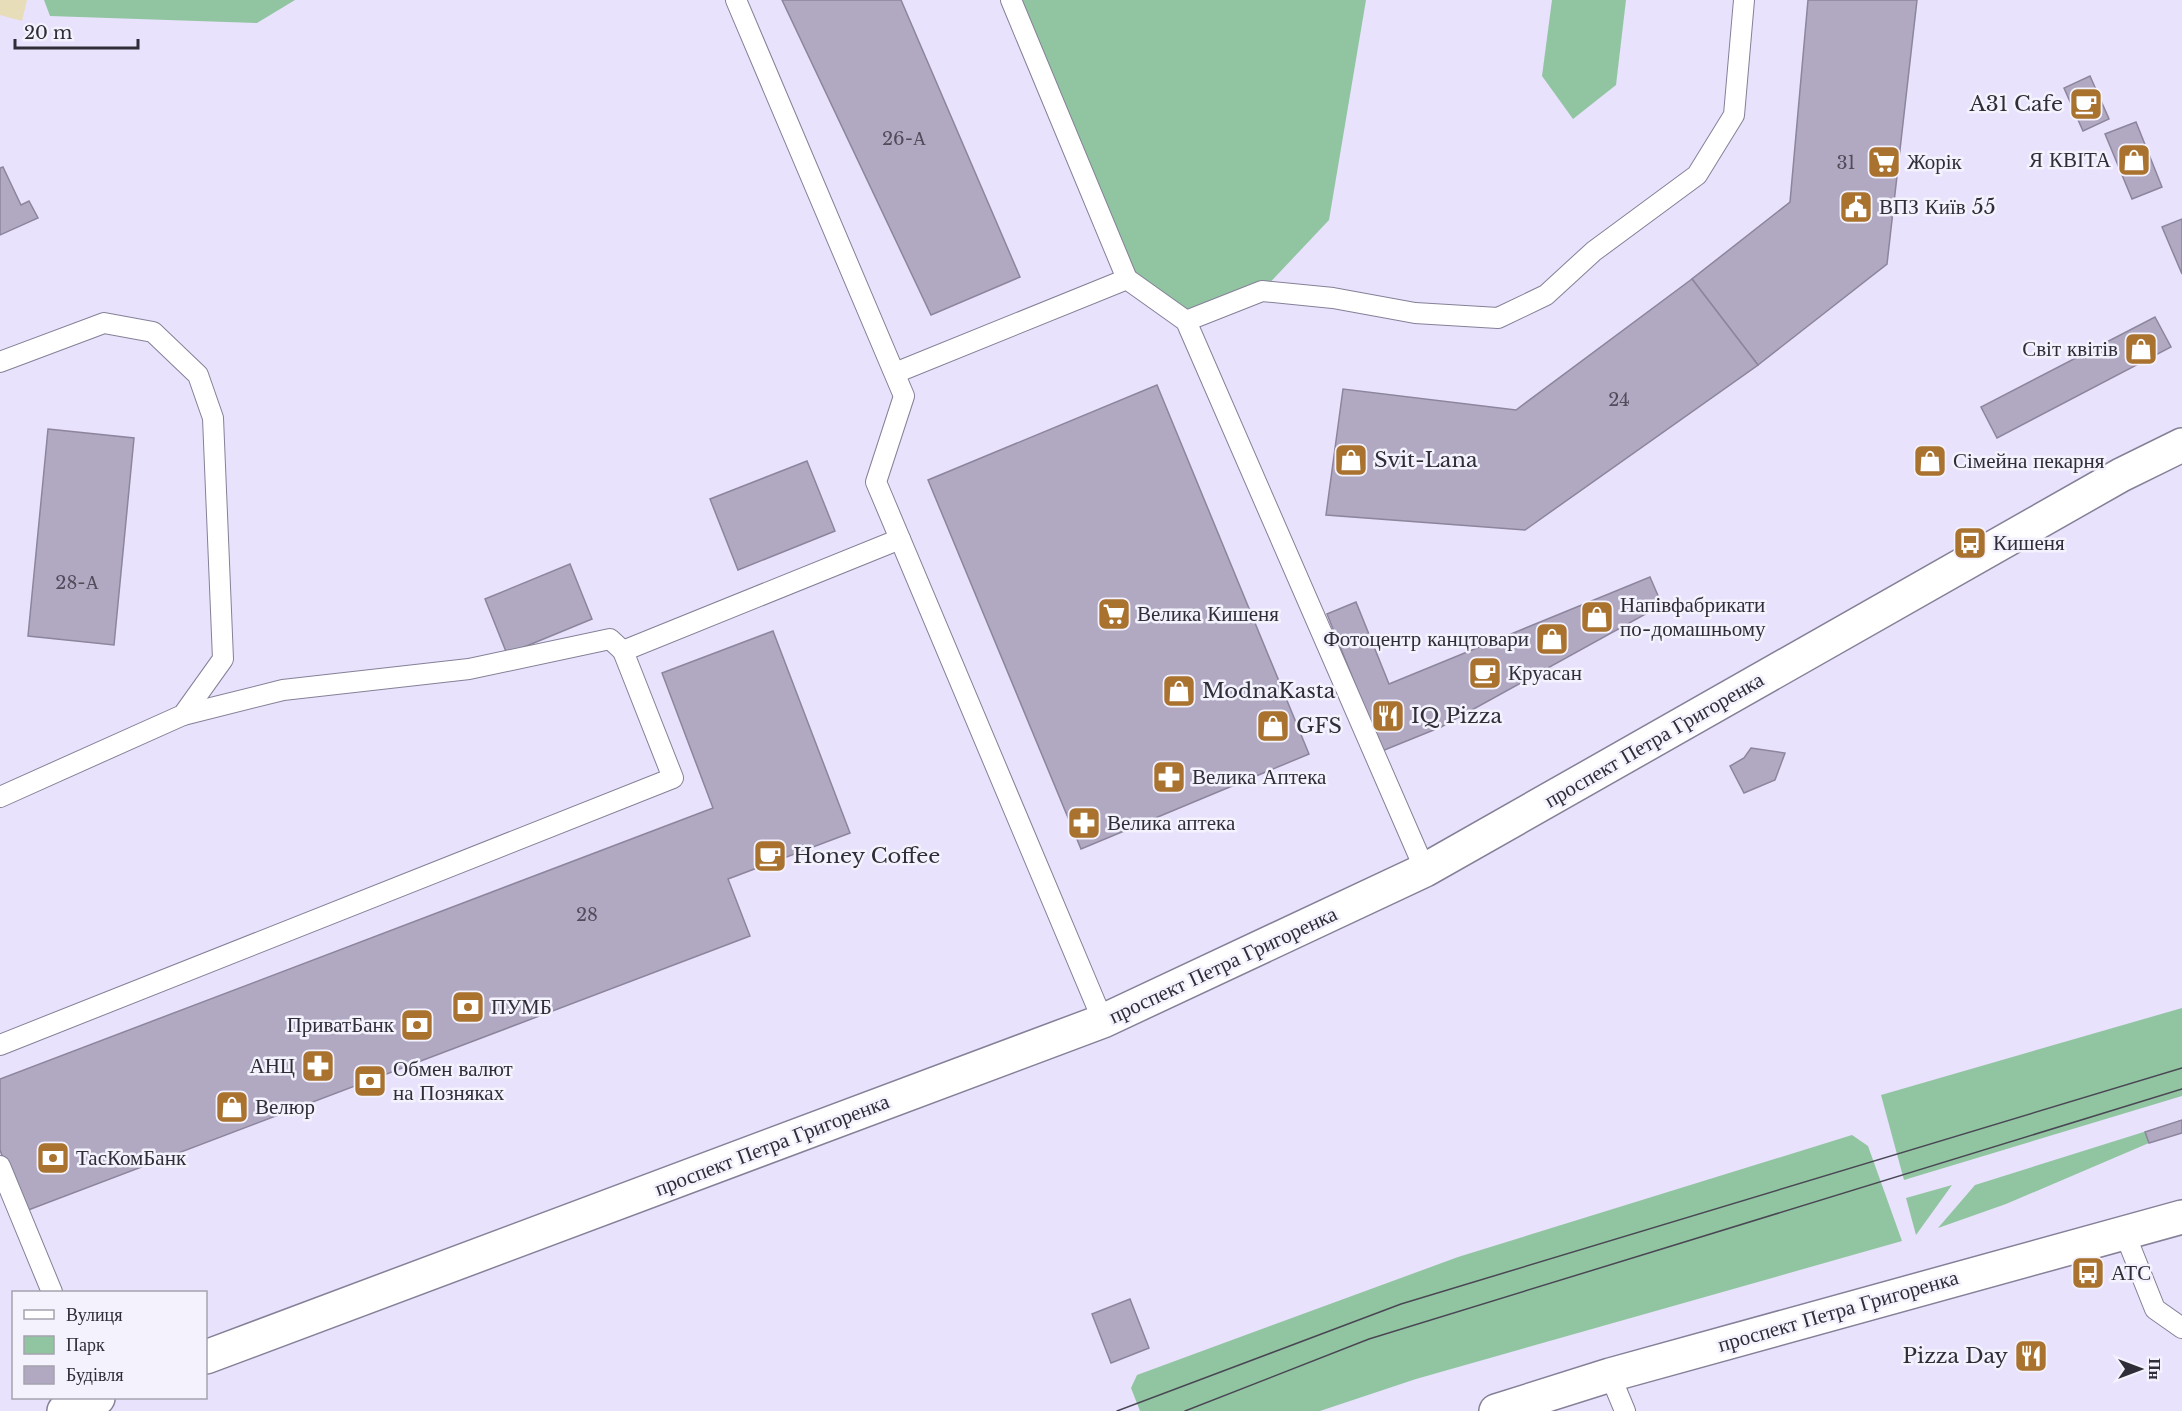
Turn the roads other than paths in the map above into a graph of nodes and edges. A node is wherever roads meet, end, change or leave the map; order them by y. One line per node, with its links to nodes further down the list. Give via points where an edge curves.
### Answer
1 (736, 0): 7 (lane)
2 (1011, 0): 4 (lane)
3 (1744, 0): 5 (lane, via 1734,115 1697,175 1594,251 1546,295 1498,318 1415,313 1333,298 1262,291)
4 (1127, 279): 5 (lane); 7 (lane)
5 (1186, 321): 13 (lane)
6 (0, 362): 11 (lane, via 104,323 153,332 198,375 213,418 223,659)
7 (895, 373): 9 (lane, via 904,396 876,482)
8 (2182, 445): 13 (main road, проспект Петра Григоренка, via 2121,475)
9 (900, 539): 10 (lane); 14 (lane)
10 (623, 651): 11 (lane, via 610,639 469,669 283,690); 15 (lane, via 673,778)
11 (183, 715): 12 (lane)
12 (0, 797)
13 (1425, 870): 14 (main road, проспект Петра Григоренка)
14 (1103, 1021): 21 (main road, проспект Петра Григоренка)
15 (0, 1045)
16 (0, 1166): 19 (lane)
17 (2182, 1217): 18 (main road, проспект Петра Григоренка)
18 (2125, 1234): 20 (lane, via 2156,1309); 22 (main road, проспект Петра Григоренка)
19 (51, 1291)
20 (2182, 1328)
21 (207, 1357)
22 (1610, 1375): 23 (main road, проспект Петра Григоренка); 24 (lane)
23 (1496, 1411)
24 (1624, 1411)

